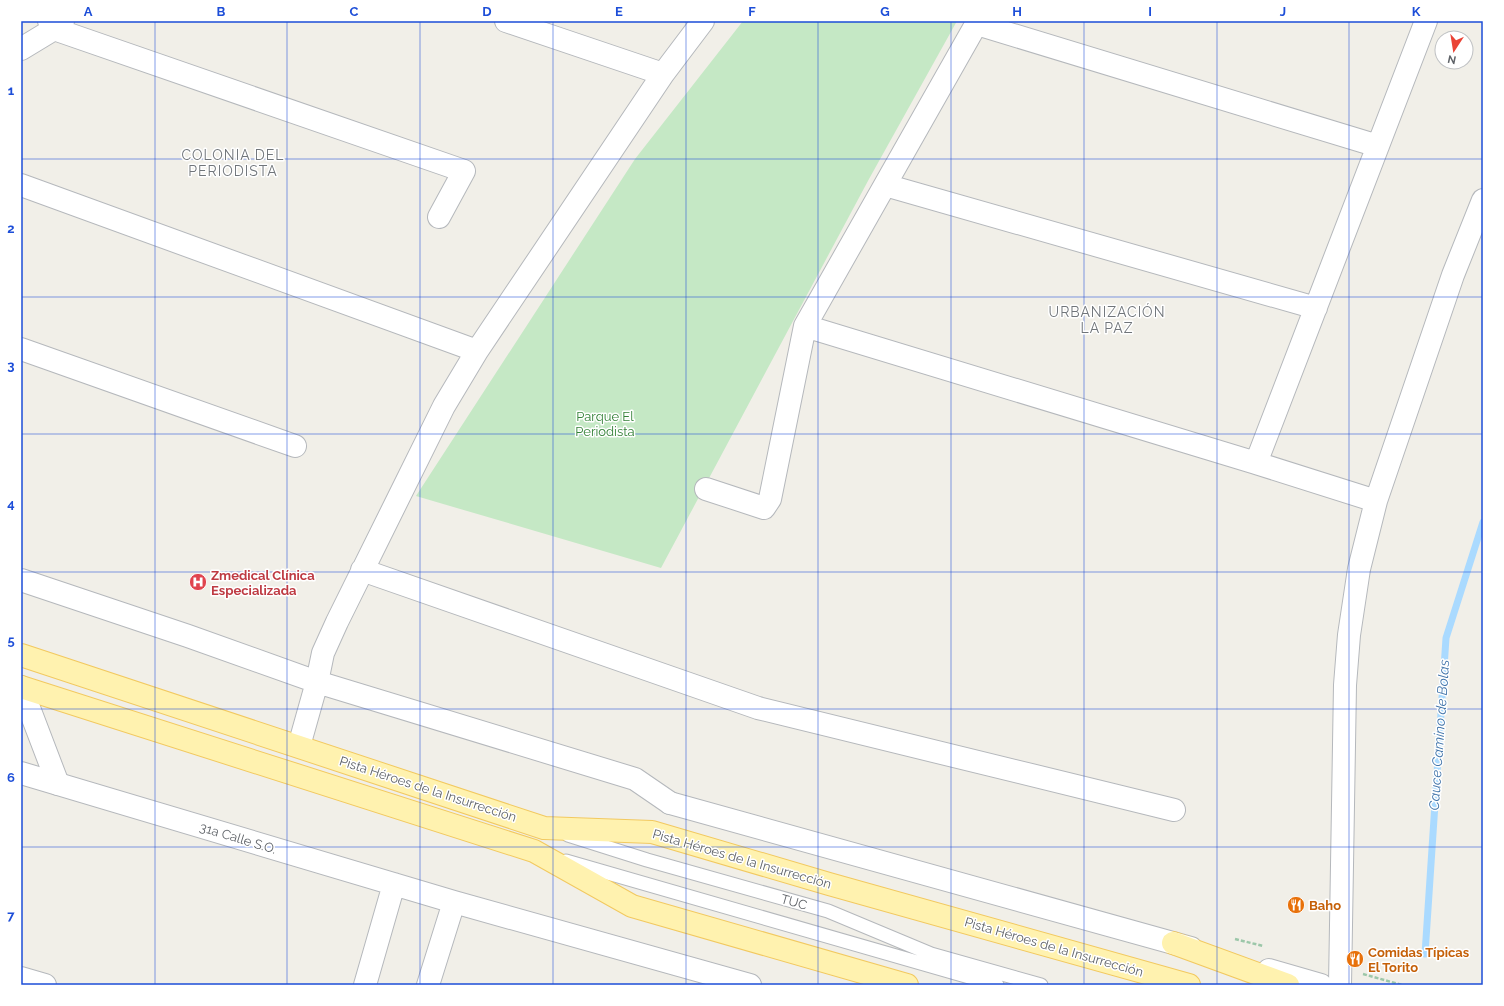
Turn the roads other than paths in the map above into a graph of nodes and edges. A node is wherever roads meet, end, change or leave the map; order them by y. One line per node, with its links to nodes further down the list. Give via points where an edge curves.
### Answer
1 (506, 21): 7 (street)
2 (703, 21): 7 (street)
3 (1426, 21): 8 (street)
4 (978, 22): 8 (street); 10 (street)
5 (56, 24): 6 (street); 12 (street, via 464,171)
6 (21, 49)
7 (663, 74): 16 (street)
8 (1378, 146): 13 (street)
9 (21, 185): 16 (street)
10 (885, 185): 13 (street); 14 (street)
11 (1483, 200): 20 (street, via 1453,275)
12 (439, 217)
13 (1316, 308): 18 (street)
14 (805, 326): 18 (street); 19 (street, via 770,499 764,508)
15 (21, 349): 17 (street)
16 (477, 351): 21 (street, via 444,406)
17 (295, 446)
18 (1256, 463): 20 (street)
19 (706, 489)
20 (1376, 501): 46 (street, via 1359,569 1349,642)
21 (362, 570): 24 (street, via 323,653); 29 (street, via 758,708)
22 (21, 580): 24 (street)
23 (21, 655): 26 (main road, Pista Héroes de la Insurrección)
24 (317, 682): 26 (street); 34 (street, via 635,779 670,803)
25 (21, 687): 28 (street); 31 (main road, Pista Héroes de la Insurrección)
26 (299, 746): 30 (main road, Pista Héroes de la Insurrección)
27 (21, 773): 28 (street, 31a Calle S.O.)
28 (58, 784): 32 (street, 31a Calle S.O.)
29 (1174, 810)
30 (544, 828): 42 (lane, TUC, via 828,911 931,954); 43 (main road, Pista Héroes de la Insurrección, via 652,832)
31 (534, 851): 40 (main road, Pista Héroes de la Insurrección, via 632,906); 41 (lane, TUC)
32 (394, 884): 33 (street, 31a Calle S.O.); 37 (street)
33 (454, 902): 38 (street); 39 (street)
34 (1173, 943): 44 (main road); 45 (street)
35 (21, 978): 36 (street)
36 (44, 985)
37 (364, 985)
38 (428, 985)
39 (750, 985)
40 (907, 985)
41 (997, 985)
42 (1041, 985)
43 (1189, 985)
44 (1288, 985)
45 (1322, 985)
46 (1340, 985)

